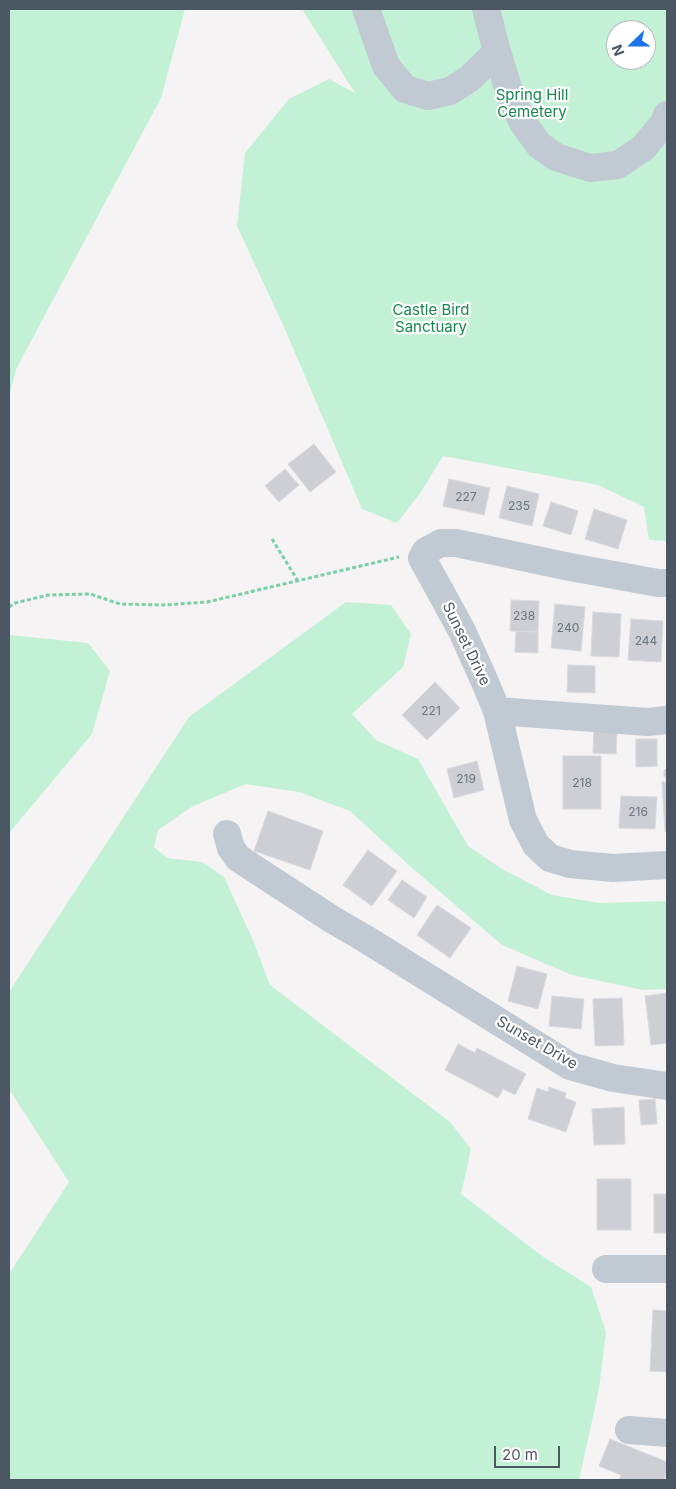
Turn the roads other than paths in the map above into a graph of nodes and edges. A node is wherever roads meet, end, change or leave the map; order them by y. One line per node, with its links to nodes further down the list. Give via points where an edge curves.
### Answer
1 (366, 9): 3 (street, via 386,66 405,89 428,96 450,91 469,79)
2 (486, 9): 3 (street)
3 (498, 52): 4 (street, via 522,123 539,144 556,157 590,168 618,165 643,148)
4 (667, 115)
5 (667, 583): 6 (street, Sunset Drive, via 570,567 456,542 441,543 426,550 422,558 462,630)
6 (497, 711): 7 (street, via 648,722); 9 (street, Sunset Drive, via 522,820 543,852 550,858 570,864 613,868)
7 (667, 720)
8 (226, 834): 10 (street, Sunset Drive, via 238,858 570,1066 613,1078)
9 (667, 866)
10 (667, 1086)
11 (606, 1269): 12 (street)
12 (667, 1269)
13 (629, 1430): 14 (street)
14 (667, 1433)

